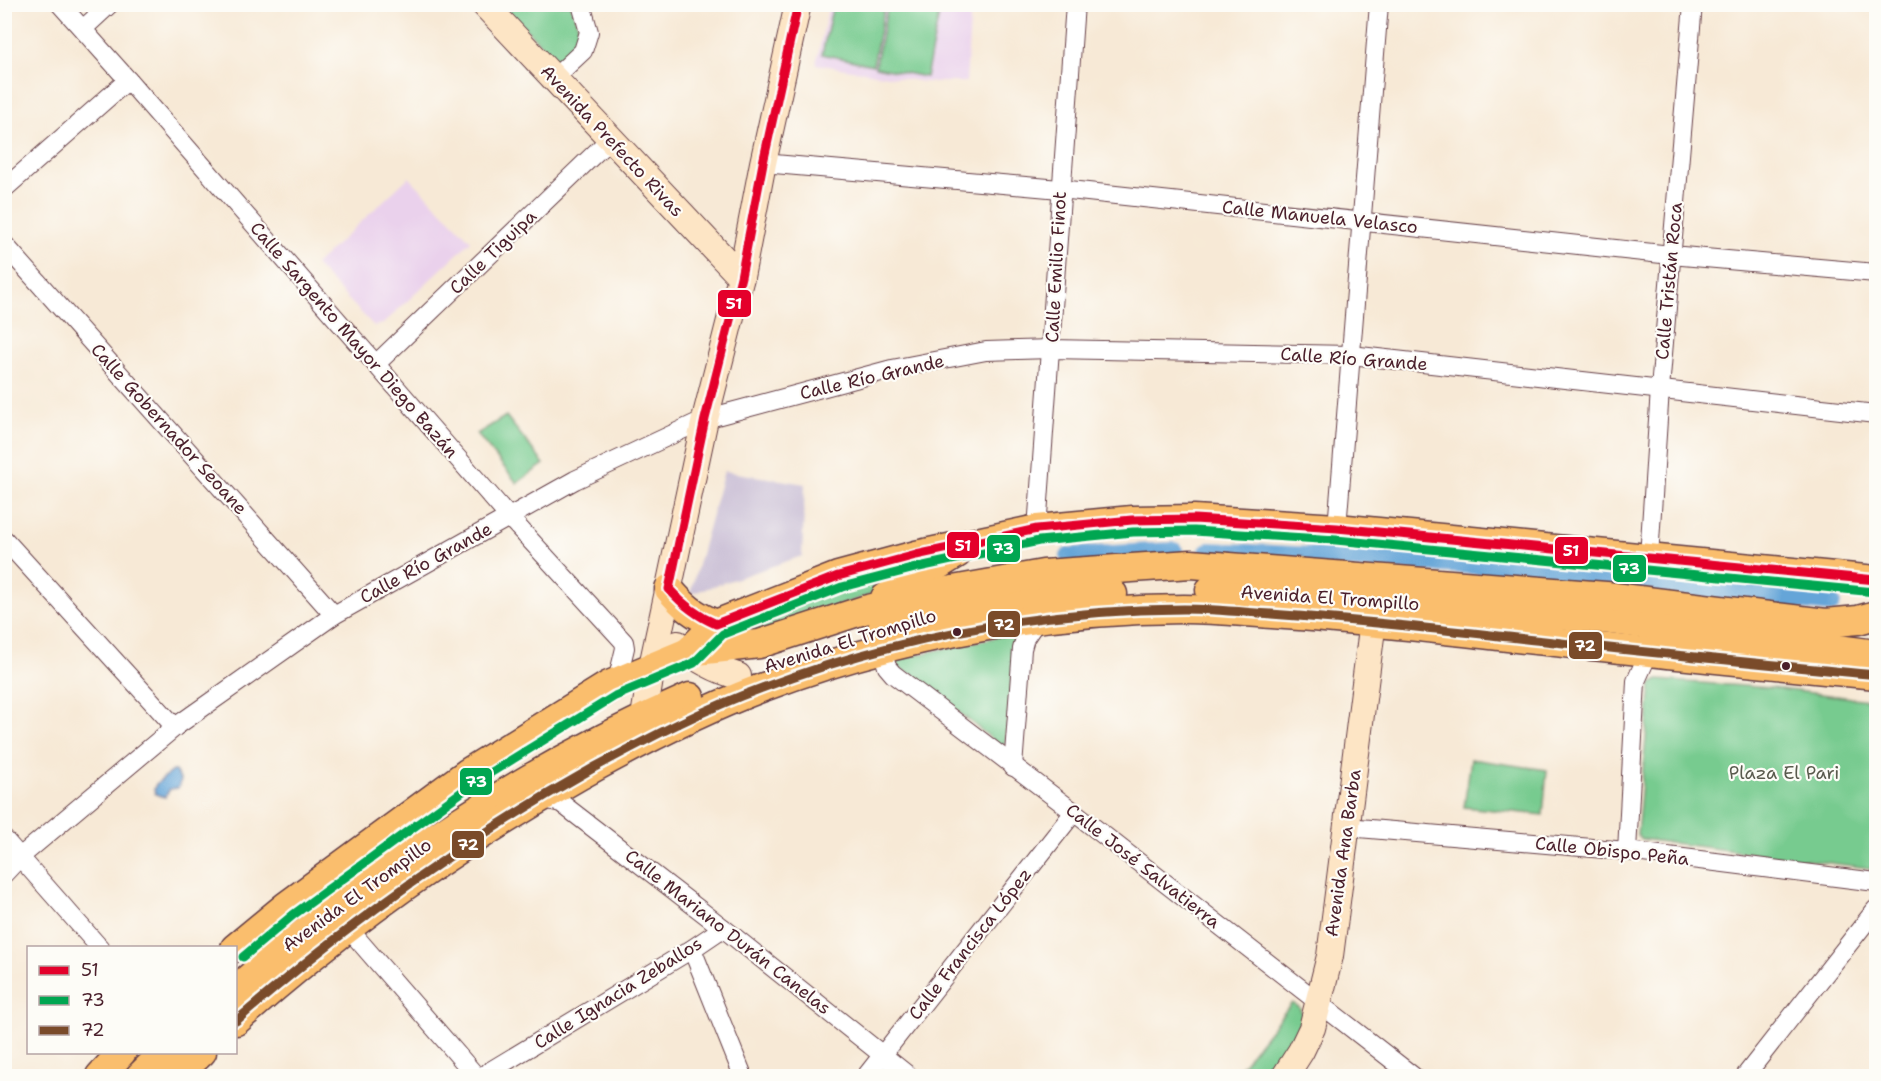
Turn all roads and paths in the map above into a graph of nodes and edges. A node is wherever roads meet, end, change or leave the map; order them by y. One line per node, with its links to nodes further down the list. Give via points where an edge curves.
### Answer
1 (60, 4): 9 (street, Calle Sargento Mayor Diego Bazán)
2 (110, 4): 9 (street)
3 (484, 4): 10 (street, Avenida Prefecto Rivas)
4 (581, 4): 10 (street, via 589,32 583,51)
5 (798, 4): 13 (street)
6 (1075, 4): 15 (street, Calle Emilio Finot)
7 (1379, 4): 16 (street)
8 (1693, 4): 18 (street, Calle Tristán Roca)
9 (83, 29): 11 (street, Calle Sargento Mayor Diego Bazán)
10 (553, 78): 12 (street, Avenida Prefecto Rivas)
11 (128, 80): 14 (street); 23 (street, Calle Sargento Mayor Diego Bazán)
12 (610, 139): 20 (street, Avenida Prefecto Rivas); 23 (street, Calle Tiguipa)
13 (763, 163): 15 (street, Calle Manuela Velasco); 20 (street)
14 (4, 189)
15 (1060, 189): 16 (street, Calle Manuela Velasco); 21 (street, Calle Emilio Finot)
16 (1362, 220): 18 (street, Calle Manuela Velasco); 22 (street)
17 (4, 244): 38 (street, Calle Gobernador Seoane)
18 (1671, 255): 19 (street, Calle Manuela Velasco); 24 (street, Calle Tristán Roca)
19 (1876, 273)
20 (741, 277): 26 (street)
21 (1051, 349): 22 (street, Calle Río Grande); 26 (street, Calle Río Grande, via 986,351 892,369); 29 (street, Calle Emilio Finot)
22 (1351, 354): 24 (street, Calle Río Grande); 28 (street)
23 (376, 364): 27 (street, Calle Sargento Mayor Diego Bazán)
24 (1660, 389): 25 (street, Calle Río Grande); 32 (street, Calle Tristán Roca)
25 (1876, 414)
26 (705, 419): 27 (street, Calle Río Grande, via 575,480); 34 (street)
27 (509, 517): 38 (street, Calle Río Grande); 51 (street, Calle Sargento Mayor Diego Bazán, via 624,642)
28 (1338, 528): 29 (main road, Avenida El Trompillo, via 1194,519); 32 (main road, Avenida El Trompillo)
29 (1037, 529): 31 (main road, Avenida El Trompillo)
30 (4, 539): 53 (street)
31 (978, 541): 37 (main road); 41 (main road, Avenida El Trompillo, via 838,576)
32 (1649, 557): 33 (main road, Avenida El Trompillo)
33 (1876, 580)
34 (669, 589): 41 (main road, via 698,617); 42 (street)
35 (1403, 603): 36 (main road, Avenida El Trompillo, via 1190,589); 43 (main road); 47 (main road, Avenida El Trompillo, via 1604,619)
36 (1042, 608): 40 (main road, Avenida El Trompillo, via 1124,612 1188,609); 44 (main road, Avenida El Trompillo); 50 (main road, Avenida El Trompillo, via 947,612); 54 (street, via 1022,649)
37 (864, 610): 39 (main road, Avenida El Trompillo, via 1043,574 1191,564 1606,596 1826,623); 45 (main road, Avenida El Trompillo, via 759,644)
38 (334, 615): 53 (street, Calle Río Grande)
39 (1876, 615)
40 (1372, 621): 43 (main road, Avenida El Trompillo); 57 (street, Avenida Ana Barba)
41 (716, 624): 45 (main road, Avenida El Trompillo)
42 (661, 627): 45 (street); 48 (street)
43 (1466, 632): 46 (main road, Avenida El Trompillo)
44 (882, 650): 54 (street, Calle José Salvatierra, via 893,674); 55 (main road, Avenida El Trompillo, via 771,685 694,716)
45 (688, 652): 48 (main road, Avenida El Trompillo); 50 (street, via 706,664)
46 (1654, 652): 49 (main road, Avenida El Trompillo); 59 (street, via 1644,661 1635,681)
47 (1876, 654)
48 (652, 666): 51 (main road, Avenida El Trompillo); 52 (street)
49 (1876, 675)
50 (738, 676): 52 (main road, Avenida El Trompillo)
51 (617, 681): 67 (main road, Avenida El Trompillo, via 466,772)
52 (644, 717): 69 (main road, Avenida El Trompillo, via 531,778 427,842)
53 (175, 728): 60 (street, Calle Río Grande)
54 (1013, 766): 56 (street, Calle José Salvatierra)
55 (540, 798): 64 (main road, Avenida El Trompillo, via 457,849); 65 (street, Calle Mariano Durán Canelas, via 561,803)
56 (1074, 812): 70 (street, Calle José Salvatierra); 75 (street, Calle Francisca López)
57 (1347, 826): 59 (street, Calle Obispo Peña); 70 (street, Avenida Ana Barba, via 1329,956)
58 (4, 839): 60 (street)
59 (1627, 851): 62 (street, Calle Obispo Peña)
60 (20, 857): 61 (street, Calle Río Grande); 66 (street)
61 (4, 873)
62 (1876, 882)
63 (1876, 909): 86 (street)
64 (347, 927): 71 (main road, Avenida El Trompillo); 79 (street)
65 (723, 927): 68 (street, Calle Ignacia Zeballos); 75 (street, Calle Mariano Durán Canelas)
66 (98, 946)
67 (237, 946)
68 (692, 949): 80 (street, Calle Ignacia Zeballos); 81 (street)
69 (237, 988)
70 (1318, 1004): 84 (street, Avenida Ana Barba, via 1312,1028); 85 (street, Calle José Salvatierra)
71 (237, 1020)
72 (121, 1054): 76 (main road)
73 (163, 1054): 77 (main road)
74 (201, 1054): 78 (main road)
75 (883, 1055): 82 (street, Calle Francisca López); 83 (street, Calle Mariano Durán Canelas)
76 (100, 1077)
77 (140, 1077)
78 (176, 1077)
79 (476, 1077)
80 (482, 1077)
81 (743, 1077)
82 (866, 1077)
83 (909, 1077)
84 (1285, 1077)
85 (1413, 1077)
86 (1745, 1077)

